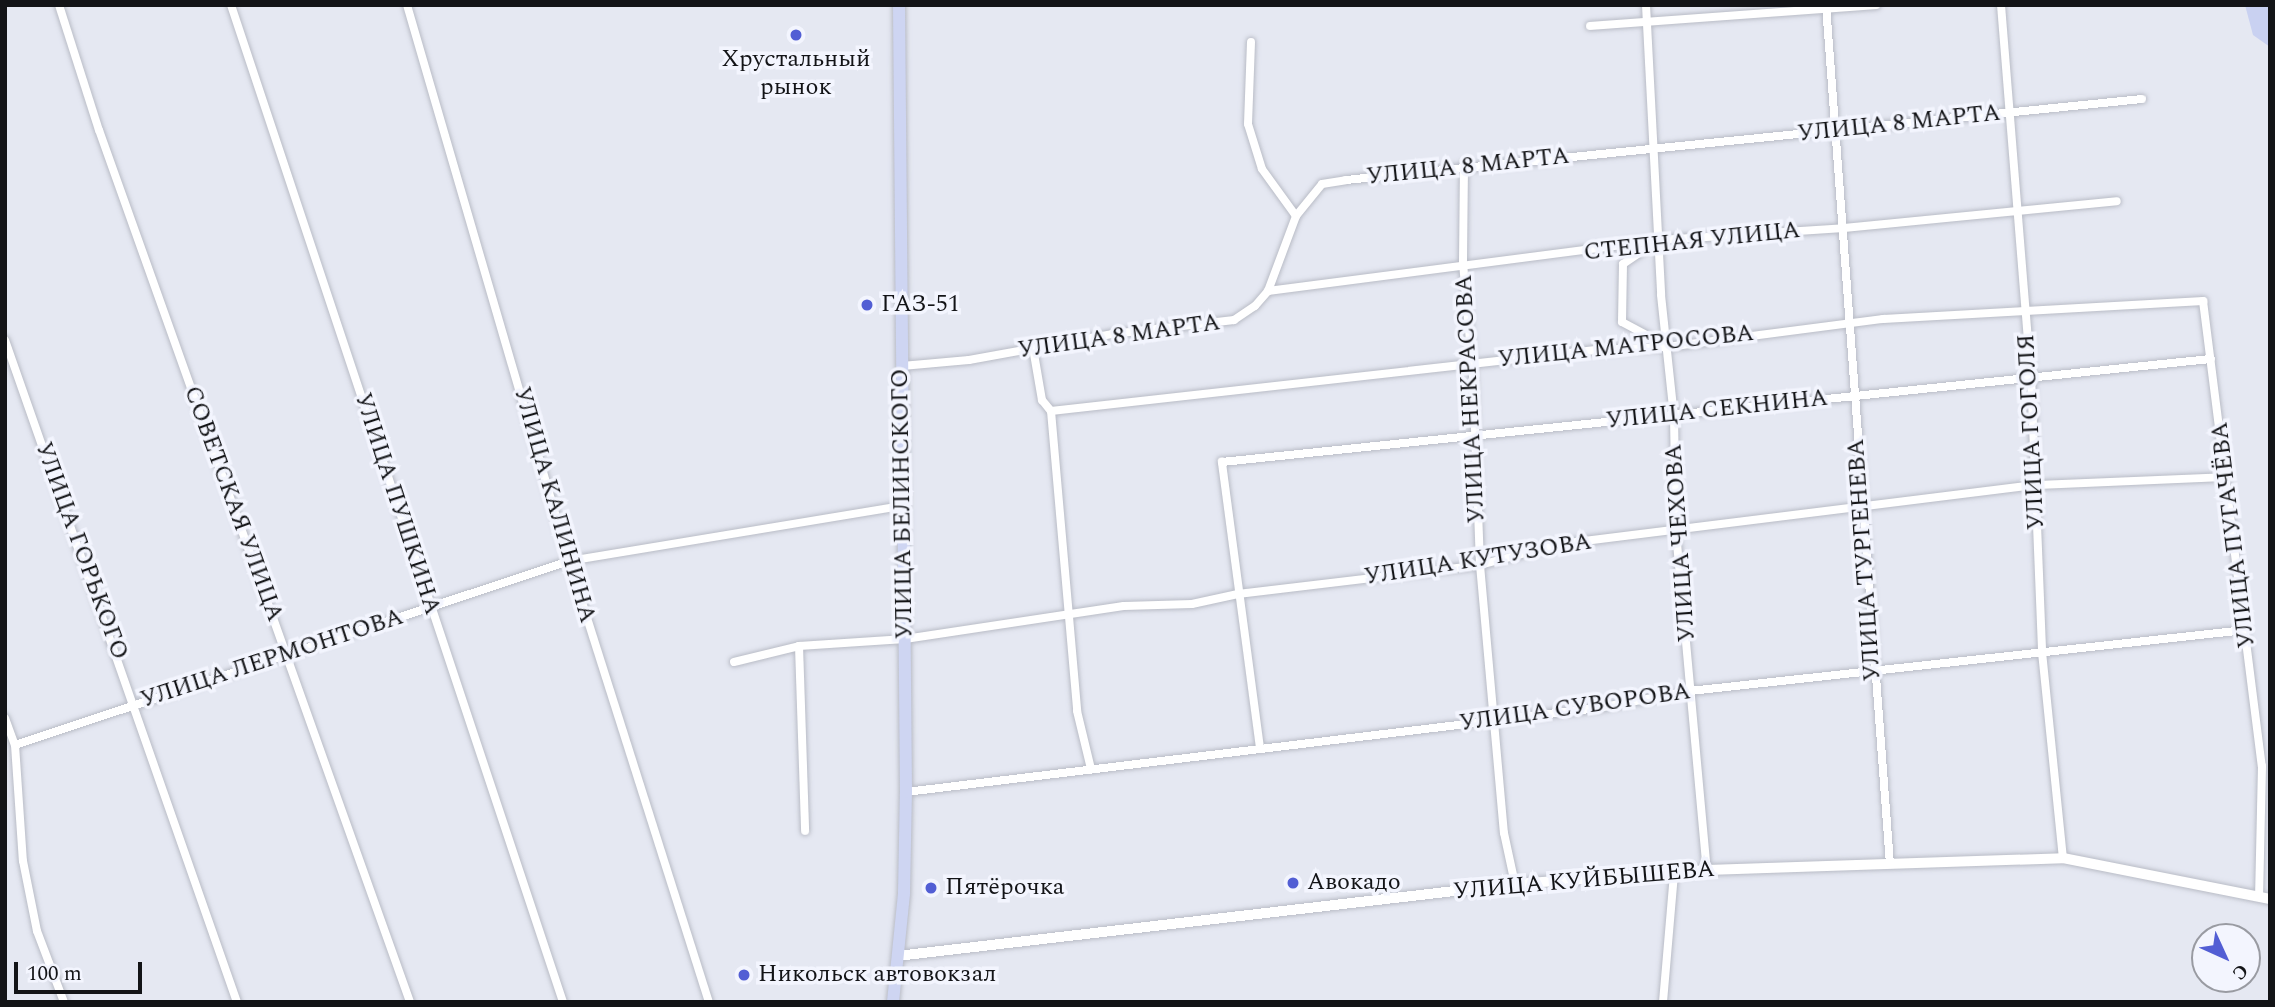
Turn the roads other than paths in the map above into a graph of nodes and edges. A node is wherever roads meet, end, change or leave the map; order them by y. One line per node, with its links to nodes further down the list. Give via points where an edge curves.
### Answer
1 (59, 5): 52 (street, СОВЕТСКАЯ УЛИЦА)
2 (231, 5): 46 (street, УЛИЦА ПУШКИНА)
3 (407, 5): 43 (street, УЛИЦА КАЛИНИНА)
4 (899, 5): 32 (main road, УЛИЦА БЕЛИНСКОГО)
5 (1646, 5): 9 (street, УЛИЦА ЧЕХОВА)
6 (1876, 5): 8 (street)
7 (2001, 5): 13 (street, УЛИЦА ГОГОЛЯ)
8 (1826, 6): 9 (street); 14 (street, УЛИЦА ТУРГЕНЕВА)
9 (1648, 22): 10 (street); 15 (street, УЛИЦА ЧЕХОВА)
10 (1590, 26)
11 (1251, 42): 19 (street, via 1248,124 1262,169)
12 (2142, 99): 13 (street, УЛИЦА 8 МАРТА)
13 (2010, 113): 14 (street, УЛИЦА 8 МАРТА); 18 (street, УЛИЦА ГОГОЛЯ)
14 (1835, 131): 15 (street, УЛИЦА 8 МАРТА); 20 (street, УЛИЦА ТУРГЕНЕВА)
15 (1656, 149): 16 (street, УЛИЦА 8 МАРТА); 21 (street, УЛИЦА ЧЕХОВА)
16 (1464, 164): 19 (street, УЛИЦА 8 МАРТА, via 1322,184); 22 (street, УЛИЦА НЕКРАСОВА)
17 (2117, 201): 18 (street, СТЕПНАЯ УЛИЦА)
18 (2019, 212): 20 (street, СТЕПНАЯ УЛИЦА); 25 (street, УЛИЦА ГОГОЛЯ)
19 (1296, 216): 23 (street, УЛИЦА 8 МАРТА)
20 (1844, 228): 21 (street, СТЕПНАЯ УЛИЦА); 26 (street, УЛИЦА ТУРГЕНЕВА)
21 (1660, 240): 22 (street, СТЕПНАЯ УЛИЦА, via 1530,260); 28 (street, УЛИЦА ЧЕХОВА); 28 (street, via 1623,264 1622,322)
22 (1464, 263): 23 (street, СТЕПНАЯ УЛИЦА); 31 (street, УЛИЦА НЕКРАСОВА)
23 (1268, 291): 29 (street, УЛИЦА 8 МАРТА, via 1234,320)
24 (2203, 301): 25 (street, УЛИЦА МАТРОСОВА); 30 (street, УЛИЦА ПУГАЧЁВА)
25 (2024, 313): 26 (street, УЛИЦА МАТРОСОВА); 33 (street, УЛИЦА ГОГОЛЯ)
26 (1850, 323): 28 (street, УЛИЦА МАТРОСОВА); 34 (street, УЛИЦА ТУРГЕНЕВА)
27 (5, 340): 56 (street, УЛИЦА ГОРЬКОГО)
28 (1667, 347): 31 (street, УЛИЦА МАТРОСОВА); 36 (street, УЛИЦА ЧЕХОВА)
29 (1033, 348): 32 (street, УЛИЦА 8 МАРТА); 35 (street, via 1042,400)
30 (2211, 359): 33 (street, УЛИЦА СЕКНИНА); 38 (street, УЛИЦА ПУГАЧЁВА)
31 (1473, 363): 35 (street, УЛИЦА МАТРОСОВА); 37 (street, УЛИЦА НЕКРАСОВА)
32 (902, 366): 40 (main road, УЛИЦА БЕЛИНСКОГО)
33 (2031, 375): 34 (street, УЛИЦА СЕКНИНА); 39 (street, УЛИЦА ГОГОЛЯ)
34 (1853, 395): 36 (street, УЛИЦА СЕКНИНА); 41 (street, УЛИЦА ТУРГЕНЕВА)
35 (1051, 411): 47 (street)
36 (1674, 417): 37 (street, УЛИЦА СЕКНИНА); 42 (street, УЛИЦА ЧЕХОВА)
37 (1475, 435): 44 (street, УЛИЦА НЕКРАСОВА); 45 (street, УЛИЦА СЕКНИНА, via 1222,462)
38 (2225, 477): 39 (street, УЛИЦА КУТУЗОВА); 48 (street, УЛИЦА ПУГАЧЁВА)
39 (2036, 485): 41 (street, УЛИЦА КУТУЗОВА); 51 (street, УЛИЦА ГОГОЛЯ)
40 (902, 506): 43 (street, УЛИЦА ЛЕРМОНТОВА); 49 (main road, УЛИЦА БЕЛИНСКОГО)
41 (1861, 509): 42 (street, УЛИЦА КУТУЗОВА); 54 (street, УЛИЦА ТУРГЕНЕВА)
42 (1676, 532): 44 (street, УЛИЦА КУТУЗОВА, via 1560,544); 55 (street, УЛИЦА ЧЕХОВА)
43 (569, 561): 46 (street, УЛИЦА ЛЕРМОНТОВА); 75 (street, УЛИЦА КАЛИНИНА)
44 (1480, 565): 45 (street, УЛИЦА КУТУЗОВА); 58 (street, УЛИЦА НЕКРАСОВА)
45 (1238, 594): 47 (street, УЛИЦА КУТУЗОВА, via 1192,604 1124,606); 60 (street)
46 (431, 606): 52 (street, УЛИЦА ЛЕРМОНТОВА); 74 (street, УЛИЦА ПУШКИНА)
47 (1069, 617): 49 (street, УЛИЦА КУТУЗОВА); 61 (street, via 1077,711)
48 (2245, 631): 51 (street, УЛИЦА СУВОРОВА); 69 (street, УЛИЦА ПУГАЧЁВА, via 2262,766)
49 (905, 639): 50 (street, УЛИЦА КУТУЗОВА); 62 (main road, УЛИЦА БЕЛИНСКОГО)
50 (799, 646): 53 (street, УЛИЦА КУТУЗОВА); 63 (street)
51 (2042, 652): 54 (street, УЛИЦА СУВОРОВА); 64 (street, УЛИЦА ГОГОЛЯ)
52 (287, 654): 56 (street, УЛИЦА ЛЕРМОНТОВА); 73 (street, СОВЕТСКАЯ УЛИЦА)
53 (734, 662)
54 (1874, 674): 55 (street, УЛИЦА СУВОРОВА); 65 (street, УЛИЦА ТУРГЕНЕВА)
55 (1689, 691): 58 (street, УЛИЦА СУВОРОВА); 66 (street, УЛИЦА ЧЕХОВА)
56 (136, 704): 59 (street, УЛИЦА ЛЕРМОНТОВА); 72 (street, УЛИЦА ГОРЬКОГО)
57 (5, 718): 59 (street)
58 (1496, 719): 60 (street, УЛИЦА СУВОРОВА); 68 (street, УЛИЦА НЕКРАСОВА, via 1504,832)
59 (15, 745): 71 (street, via 23,861 37,931)
60 (1260, 748): 61 (street, УЛИЦА СУВОРОВА)
61 (1091, 769): 62 (street, УЛИЦА СУВОРОВА)
62 (906, 792): 70 (main road, УЛИЦА БЕЛИНСКОГО)
63 (805, 831)
64 (2063, 858): 65 (main road, УЛИЦА КУЙБЫШЕВА); 69 (main road, УЛИЦА КУЙБЫШЕВА)
65 (1890, 864): 66 (main road, УЛИЦА КУЙБЫШЕВА)
66 (1707, 870): 67 (main road, УЛИЦА КУЙБЫШЕВА)
67 (1674, 874): 68 (main road, УЛИЦА КУЙБЫШЕВА); 77 (street)
68 (1515, 884): 70 (main road, УЛИЦА КУЙБЫШЕВА)
69 (2264, 897)
70 (897, 956): 76 (main road, УЛИЦА БЕЛИНСКОГО)
71 (64, 1002)
72 (237, 1002)
73 (410, 1002)
74 (563, 1002)
75 (709, 1002)
76 (893, 1002)
77 (1663, 1002)

